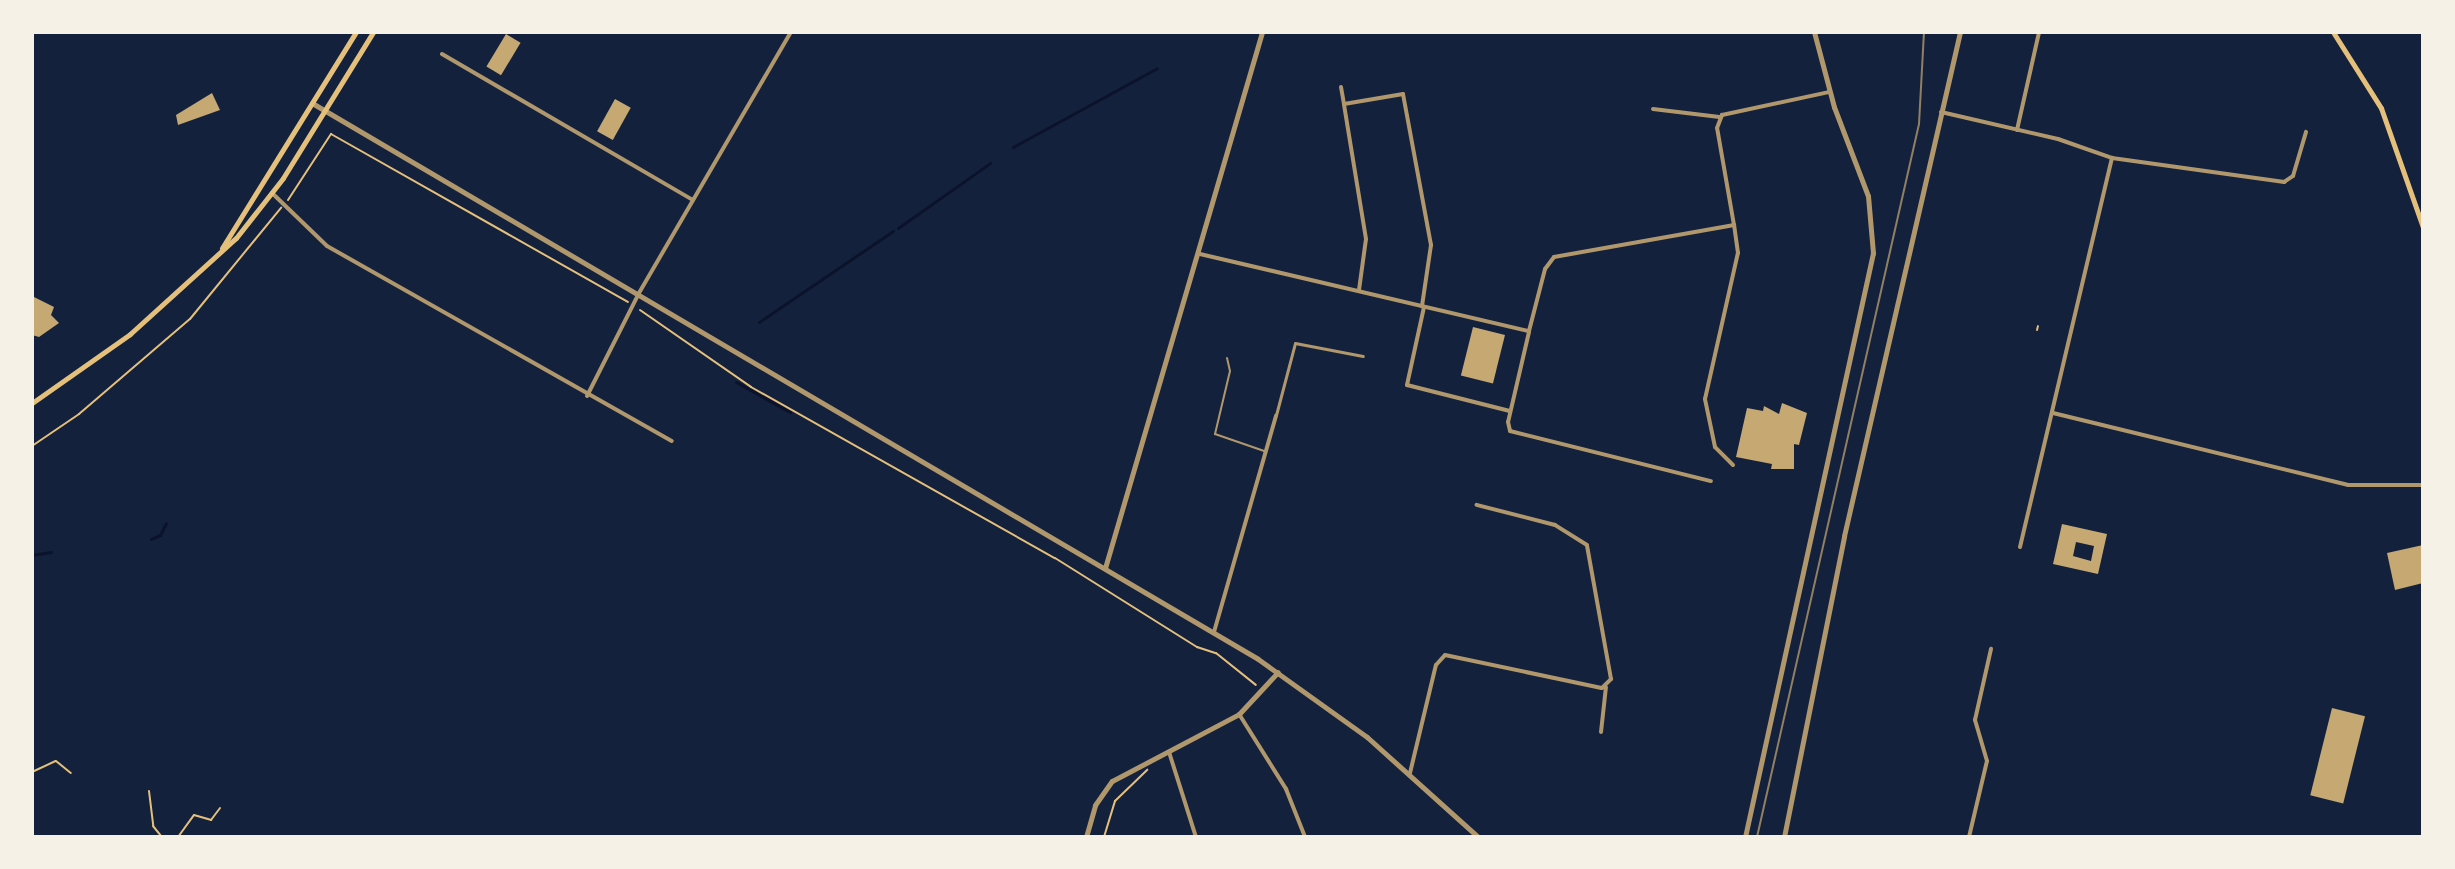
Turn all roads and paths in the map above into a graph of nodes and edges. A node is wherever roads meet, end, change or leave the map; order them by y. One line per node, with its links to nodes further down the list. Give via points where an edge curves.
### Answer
1 (356, 32): 12 (main road)
2 (373, 32): 15 (main road)
3 (791, 32): 22 (street)
4 (1262, 32): 27 (street)
5 (1814, 32): 11 (street)
6 (1960, 32): 16 (street)
7 (2039, 32): 18 (street)
8 (2333, 32): 25 (main road, via 2381,108)
9 (442, 54): 22 (street)
10 (1341, 87): 13 (street)
11 (1829, 92): 17 (street); 70 (street, via 1868,196 1873,253)
12 (312, 103): 15 (street); 26 (main road)
13 (1344, 104): 28 (street, via 1366,239); 31 (street, via 1407,97 1431,245)
14 (1653, 109): 17 (street)
15 (325, 112): 21 (main road); 29 (street)
16 (1941, 112): 18 (street); 71 (street, via 1844,536)
17 (1720, 117): 24 (street)
18 (2017, 130): 20 (street)
19 (2306, 132): 20 (street, via 2293,176 2284,182)
20 (2112, 158): 38 (street)
21 (272, 193): 23 (street); 26 (main road)
22 (693, 200): 29 (street)
23 (285, 204): 30 (path, via 331,134); 35 (street, via 327,246); 41 (path, via 190,319 79,414)
24 (1734, 225): 32 (street, via 1554,257 1545,269); 43 (street, via 1737,261 1705,399 1715,447)
25 (2423, 227)
26 (222, 248): 36 (main road, via 145,322)
27 (1200, 254): 28 (street); 48 (street)
28 (1358, 291): 31 (street)
29 (639, 293): 30 (street); 48 (street)
30 (634, 305): 35 (street); 52 (path, via 751,387 1055,558 1197,647 1216,653)
31 (1423, 306): 32 (street); 37 (street, via 1406,379 1409,388)
32 (1529, 331): 37 (street)
33 (1363, 356): 39 (street, via 1297,341)
34 (1227, 358): 42 (lane, via 1230,371 1215,434)
35 (587, 396): 40 (street)
36 (32, 403)
37 (1510, 411): 44 (street, via 1508,426 1516,435)
38 (2053, 413): 45 (street, via 2340,483 2377,489); 47 (street)
39 (1276, 416): 42 (street)
40 (672, 441)
41 (32, 446)
42 (1265, 451): 49 (street)
43 (1733, 465)
44 (1711, 481)
45 (2423, 485)
46 (1477, 505): 53 (street, via 1555,525 1587,545 1612,665)
47 (2020, 547)
48 (1105, 568): 49 (street)
49 (1214, 632): 51 (street)
50 (1991, 649): 72 (street, via 1975,720 1987,761)
51 (1278, 672): 54 (street); 60 (street)
52 (1260, 687)
53 (1606, 687): 55 (street); 60 (street, via 1445,655 1435,669)
54 (1239, 714): 56 (street); 68 (street, via 1286,789)
55 (1601, 732)
56 (1168, 750): 65 (street, via 1112,781 1095,805); 67 (street)
57 (1150, 766): 66 (path, via 1115,801)
58 (32, 772): 59 (path, via 56,761)
59 (71, 773)
60 (1410, 773): 69 (street)
61 (149, 791): 63 (path, via 153,826)
62 (220, 808): 64 (path, via 211,820 194,815)
63 (162, 837)
64 (178, 837)
65 (1086, 837)
66 (1104, 837)
67 (1196, 837)
68 (1305, 837)
69 (1478, 837)
70 (1745, 837)
71 (1784, 837)
72 (1969, 837)

